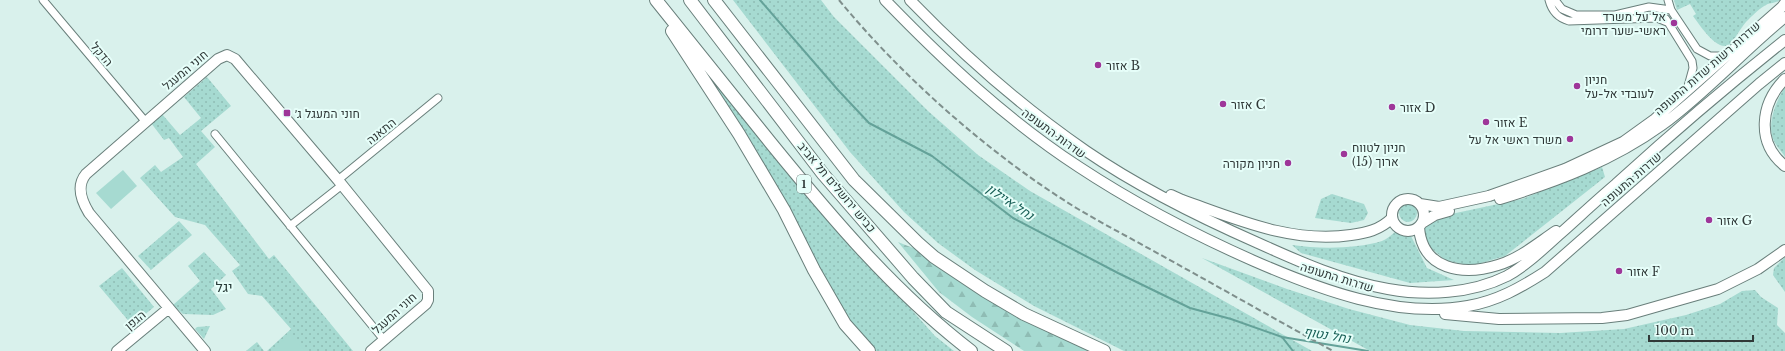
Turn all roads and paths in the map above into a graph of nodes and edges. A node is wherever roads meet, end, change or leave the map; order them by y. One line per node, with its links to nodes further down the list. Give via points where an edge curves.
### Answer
1 (43, 0): 25 (street, הדקל)
2 (652, 0): 42 (highway, via 784,210 842,318)
3 (656, 0): 43 (highway, כביש ירושלים תל אביב / 1, via 813,195 861,249 934,322)
4 (690, 0): 44 (highway, כביש ירושלים תל אביב / 1, via 823,174 913,278 946,312)
5 (714, 0): 45 (highway, via 854,180 918,243 945,265 992,295 1030,317)
6 (885, 0): 36 (main road, שדרות התעופה, via 926,42 1005,112 1077,166 1121,194 1164,219 1286,275 1342,295)
7 (910, 0): 28 (main road, שדרות התעופה, via 938,29 1016,99)
8 (1549, 0): 16 (street, via 1555,14 1562,19 1576,22)
9 (1555, 0): 16 (street, via 1562,10 1571,14)
10 (1655, 0): 13 (street); 14 (street)
11 (1668, 0): 14 (street)
12 (1785, 2): 20 (main road, שדרות רשות שדות התעופה)
13 (1649, 7): 14 (street); 16 (street)
14 (1664, 10): 17 (street); 18 (street); 20 (street, via 1702,53 1720,56)
15 (1785, 17): 33 (main road, שדרות רשות שדות התעופה, via 1681,110 1607,159 1590,168 1492,202 1435,214)
16 (1597, 18): 17 (street)
17 (1649, 18): 18 (street)
18 (1667, 22): 23 (street, via 1692,61 1693,68)
19 (1785, 40): 31 (main road, שדרות התעופה, via 1658,146)
20 (1730, 52): 23 (main road, שדרות רשות שדות התעופה)
21 (1785, 63): 36 (main road, שדרות התעופה, via 1545,272 1514,291 1491,301 1452,308)
22 (1785, 79): 27 (main road, via 1770,100 1764,129 1766,140)
23 (1686, 91): 30 (main road, שדרות רשות שדות התעופה, via 1655,119 1623,142 1587,160 1489,196 1439,208)
24 (438, 98): 29 (street, התאנה)
25 (145, 121): 29 (main road, חוני המעגל, via 218,59 230,56); 37 (main road, חוני המעגל, via 86,174 81,181 80,193 89,213)
26 (215, 134): 34 (street)
27 (1782, 163)
28 (1107, 164): 31 (main road, שדרות התעופה, via 1172,203 1314,268 1387,289 1411,292 1450,292 1486,284 1506,276 1542,250); 32 (main road, via 1182,200 1253,225 1292,234 1330,237 1360,234 1378,229)
29 (340, 182): 34 (street, התאנה); 38 (main road, חוני המעגל, via 428,291 426,304)
30 (1420, 204): 32 (main road, via 1412,199 1402,199 1393,208); 33 (main road, via 1424,213)
31 (1580, 216): 33 (main road, via 1499,265 1469,269 1442,265 1432,259 1422,246)
32 (1392, 218): 33 (main road, via 1396,226 1404,231)
33 (1420, 225)
34 (290, 226): 38 (street)
35 (1785, 250): 36 (main road, via 1758,269 1718,289 1627,315 1602,318 1499,319 1409,310)
36 (1384, 304)
37 (169, 308): 39 (main road, הגפן); 40 (main road, חוני המעגל)
38 (384, 340): 41 (main road, חוני המעגל)
39 (117, 351)
40 (205, 351)
41 (371, 351)
42 (870, 351)
43 (971, 351)
44 (1006, 351)
45 (1104, 351)

